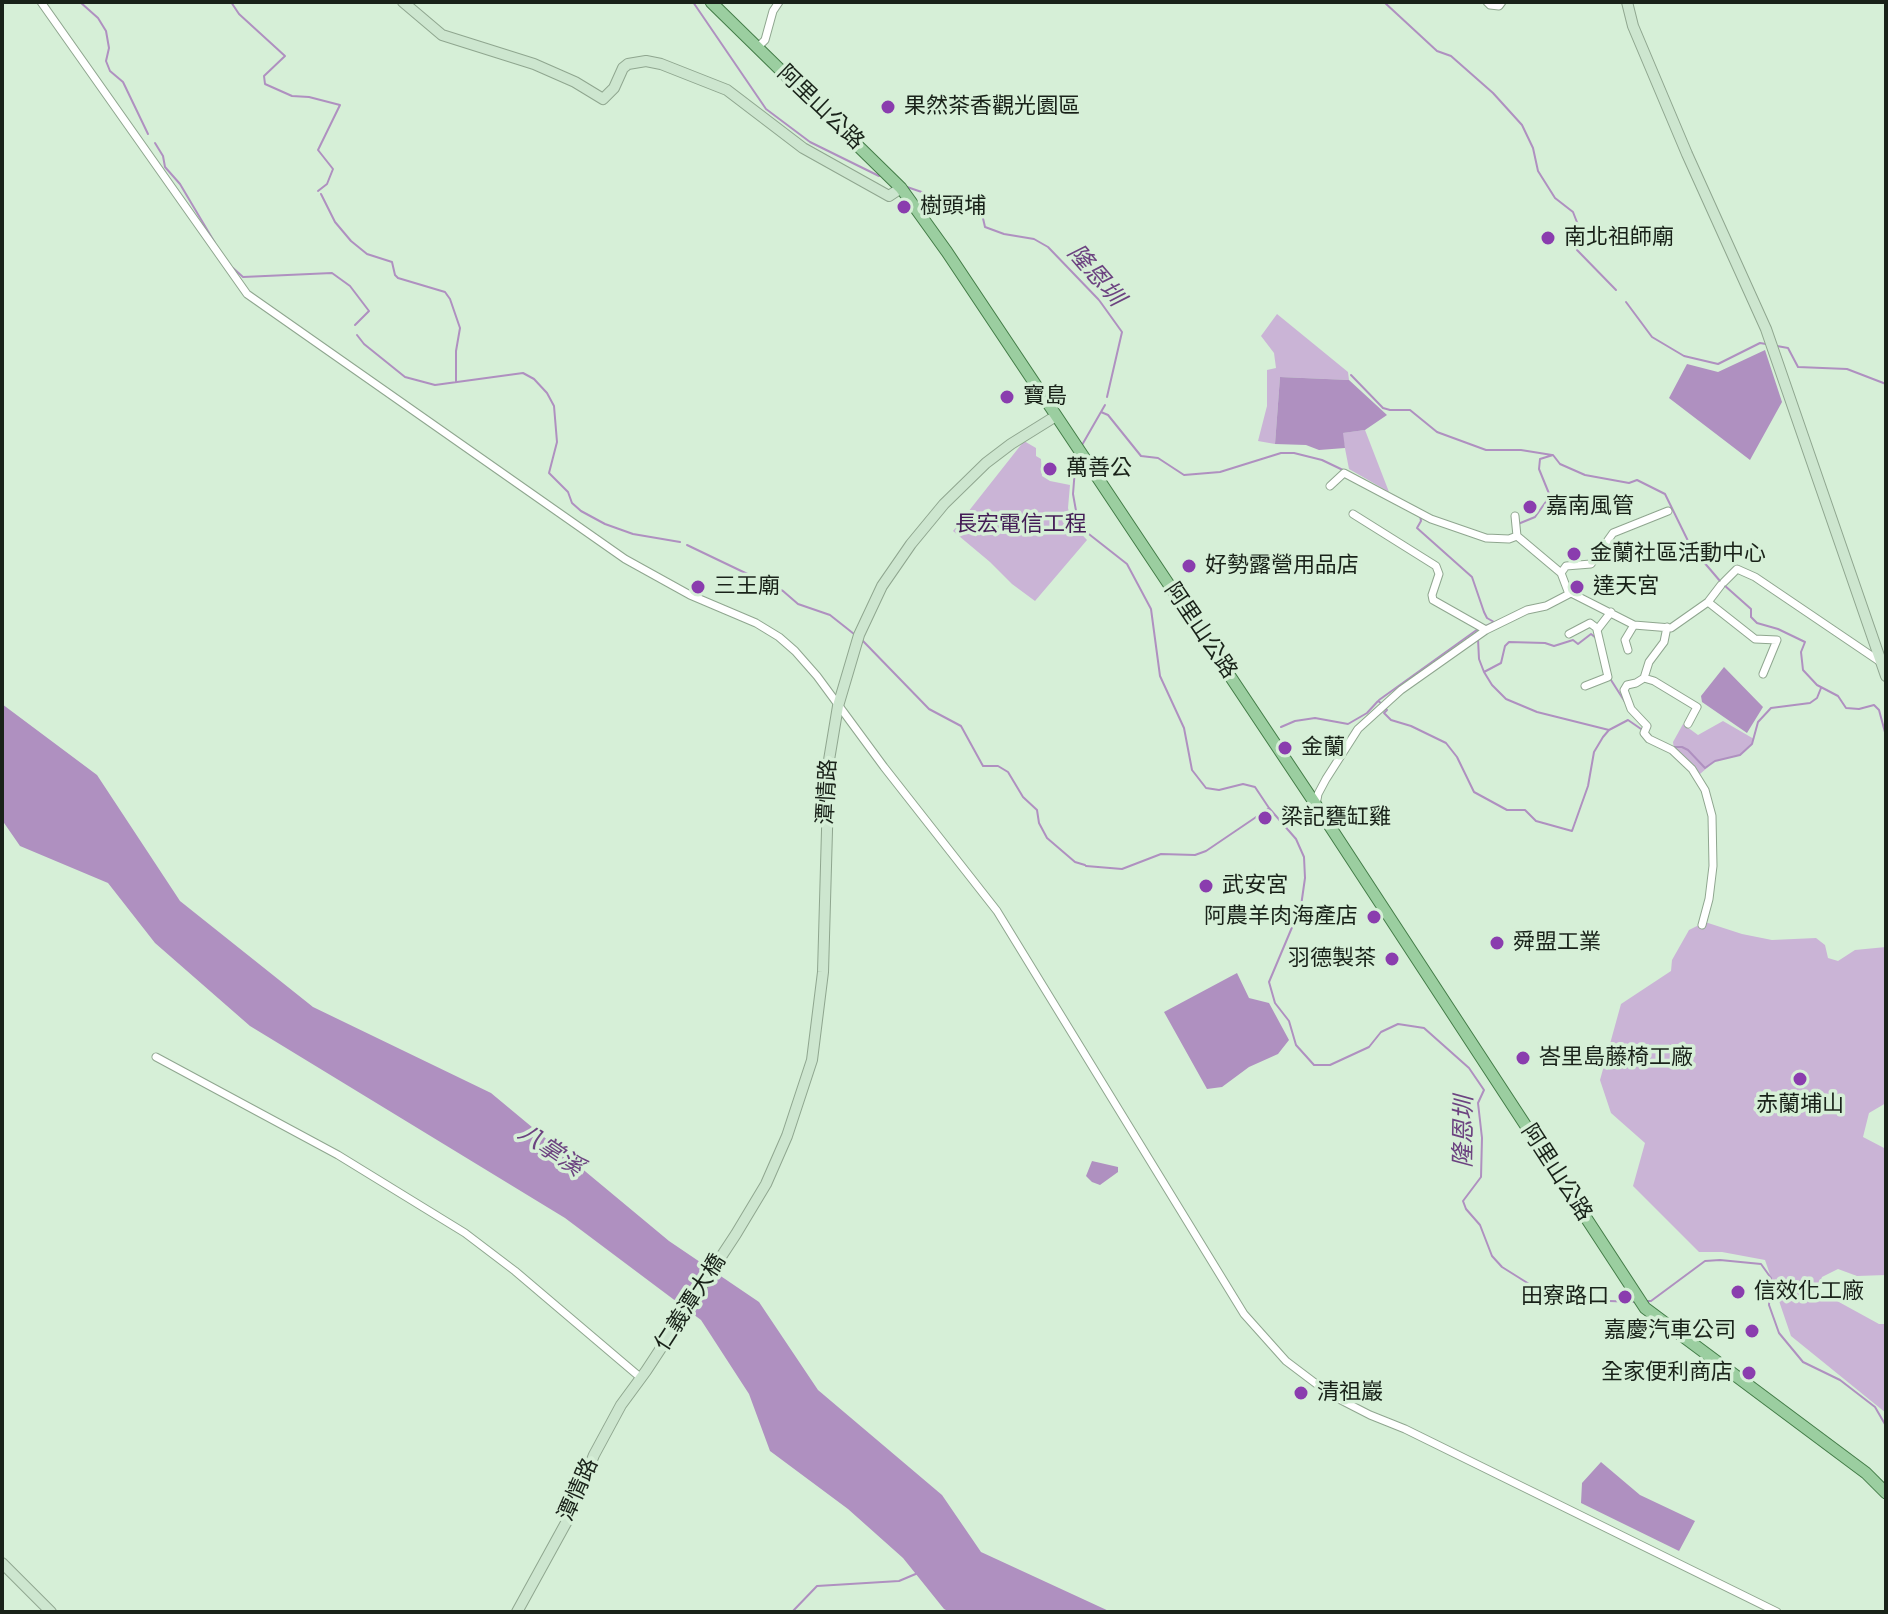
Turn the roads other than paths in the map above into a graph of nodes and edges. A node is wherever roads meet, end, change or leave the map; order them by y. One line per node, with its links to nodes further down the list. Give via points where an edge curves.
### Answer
1 (41, 2): 31 (street, via 247,294 625,559 779,637)
2 (403, 2): 9 (street, via 442,35 534,64 603,99 628,64 661,64 727,90 803,148 889,196)
3 (711, 2): 8 (main road, 阿里山公路)
4 (779, 2): 8 (street)
5 (1487, 2): 6 (street)
6 (1502, 2)
7 (1627, 2): 26 (street, via 1687,154 1766,329)
8 (758, 47): 9 (main road, 阿里山公路)
9 (901, 188): 10 (main road, 阿里山公路)
10 (1056, 416): 31 (street, 潭情路, via 986,463 911,544 882,586 859,635); 33 (main road, 阿里山公路)
11 (1330, 486): 15 (street, via 1344,473 1431,519 1486,538)
12 (1668, 511): 16 (street, via 1613,533 1591,564 1566,566)
13 (1353, 514): 23 (street, via 1436,566 1439,574 1431,597 1435,604)
14 (1515, 516): 15 (street)
15 (1517, 536): 16 (street)
16 (1561, 573): 17 (street)
17 (1569, 594): 19 (street); 23 (street)
18 (1708, 602): 21 (street); 26 (street, via 1737,569); 27 (street, via 1755,639 1777,640)
19 (1611, 612): 20 (street); 22 (street)
20 (1634, 625): 21 (street); 25 (street, via 1625,640)
21 (1667, 627): 29 (street)
22 (1598, 629): 24 (street, via 1590,623); 30 (street, via 1608,677)
23 (1486, 630): 33 (street, via 1401,690 1358,729)
24 (1569, 634)
25 (1628, 650)
26 (1882, 663): 28 (street)
27 (1763, 674)
28 (1886, 676)
29 (1644, 678): 32 (street, via 1697,707); 34 (street, via 1624,690 1631,709 1647,726 1644,733 1649,739 1672,750 1700,779 1710,805 1713,866)
30 (1585, 686)
31 (838, 706): 36 (street, 潭情路, via 829,760 823,972 812,1060 782,1148); 42 (street, via 997,911 1244,1314 1267,1342 1331,1395)
32 (1688, 724)
33 (1316, 805): 38 (main road, 阿里山公路, via 1642,1304)
34 (1702, 925)
35 (156, 1057): 37 (street, via 338,1155 465,1233)
36 (736, 1234): 37 (street, 仁義潭大橋)
37 (644, 1374): 41 (street, 潭情路, via 594,1455 567,1521)
38 (1886, 1493)
39 (2, 1563): 40 (street)
40 (51, 1612)
41 (517, 1612)
42 (1777, 1612)

